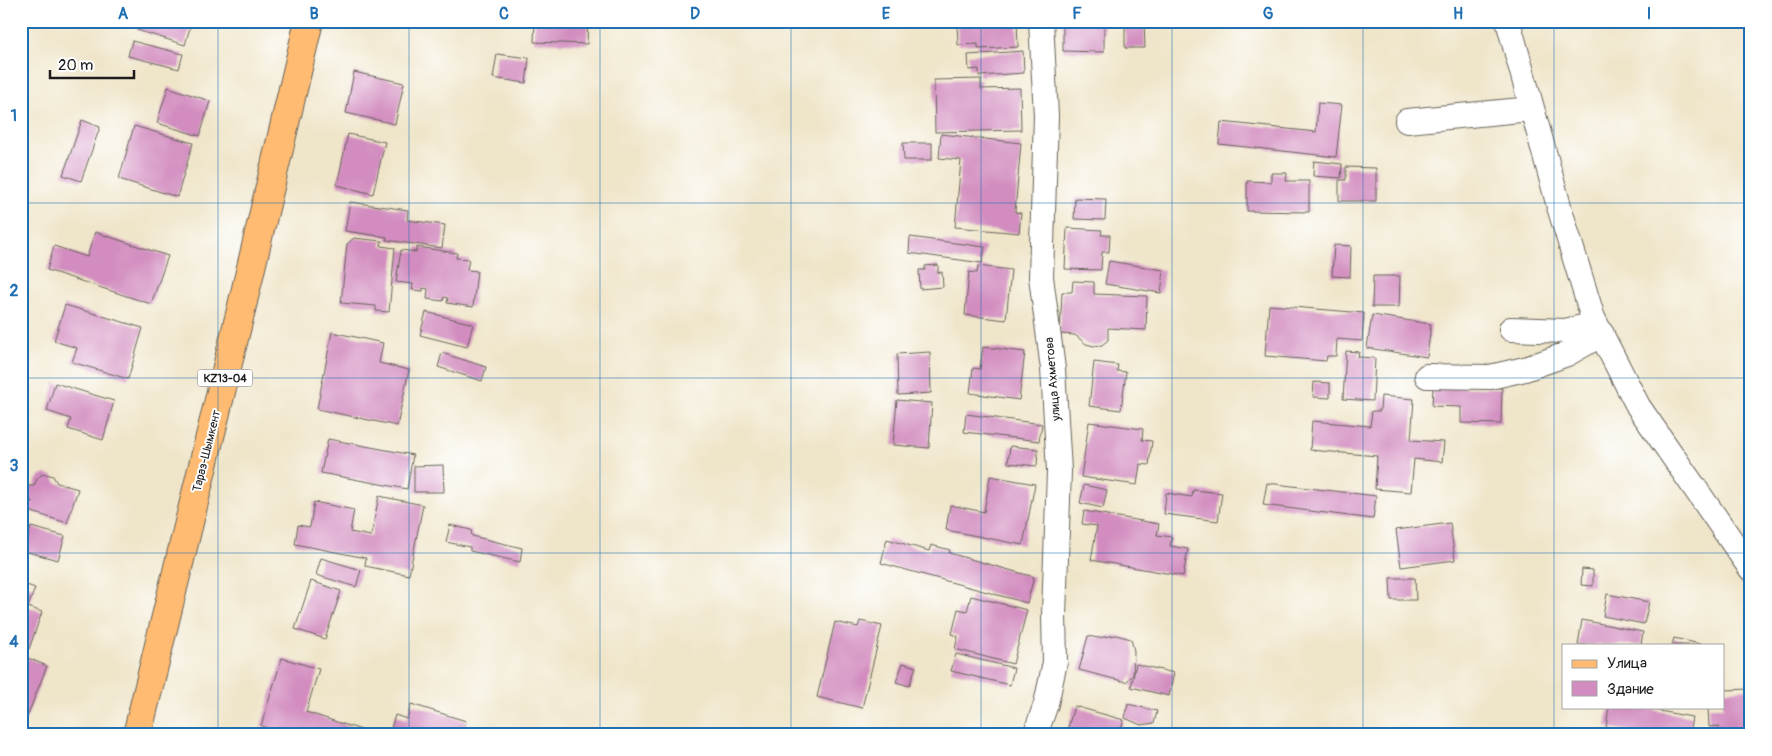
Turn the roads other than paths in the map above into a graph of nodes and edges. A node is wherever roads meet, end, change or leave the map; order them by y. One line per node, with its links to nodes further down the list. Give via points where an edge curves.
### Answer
1 (309, 21): 10 (main road, Тараз-Шымкент / KZ13-04, via 242,310)
2 (1040, 21): 11 (street, улица Ахметова, via 1046,116 1041,277 1053,369 1059,471 1055,662)
3 (1508, 21): 4 (street)
4 (1532, 109): 5 (street); 7 (street, via 1560,210)
5 (1407, 121)
6 (1511, 329): 7 (street)
7 (1599, 329): 8 (street, via 1567,354 1524,369 1490,377); 9 (street, via 1638,406)
8 (1427, 376)
9 (1751, 569)
10 (137, 735)
11 (1035, 735)

